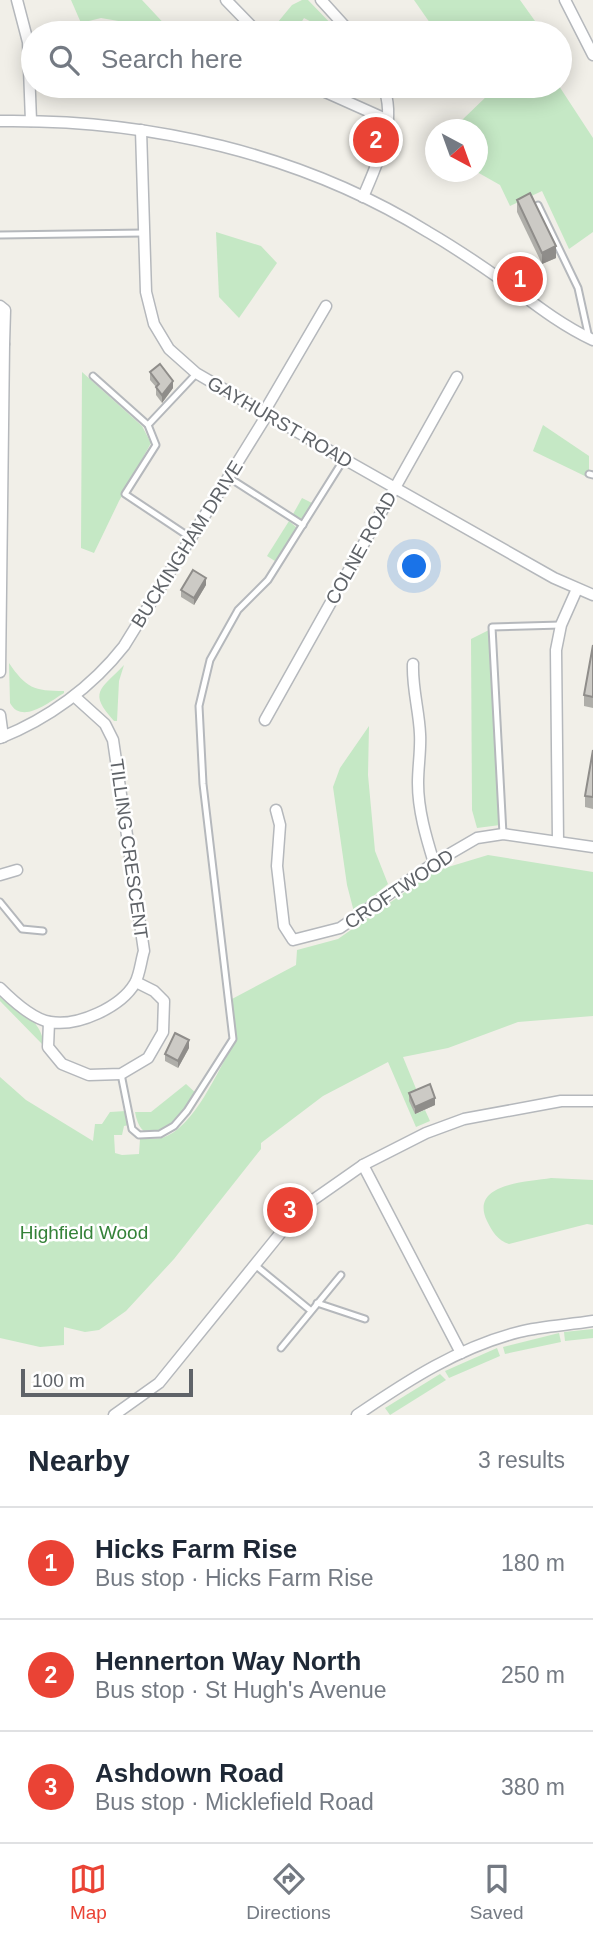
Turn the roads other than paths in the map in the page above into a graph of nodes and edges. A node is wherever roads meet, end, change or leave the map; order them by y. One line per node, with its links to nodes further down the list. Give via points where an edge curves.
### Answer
1 (17, 0): 5 (street)
2 (226, 0): 6 (street)
3 (321, 0): 7 (street)
4 (565, 0): 8 (street)
5 (23, 21)
6 (246, 21)
7 (340, 21)
8 (593, 55)
9 (30, 98): 14 (street)
10 (339, 98): 12 (street)
11 (386, 98): 12 (street)
12 (388, 120): 16 (street, via 379,160)
13 (0, 121): 14 (street)
14 (31, 121): 15 (street)
15 (141, 130): 16 (street, via 208,141 260,156); 18 (street, GAYHURST ROAD)
16 (363, 197): 22 (street, via 460,251)
17 (538, 205): 22 (lane, via 579,288)
18 (145, 233): 19 (lane); 24 (street, GAYHURST ROAD, via 146,292 154,324 169,349)
19 (0, 235)
20 (0, 306): 23 (street, via 5,310)
21 (326, 306): 27 (street, BUCKINGHAM DRIVE)
22 (591, 339)
23 (2, 342): 34 (street)
24 (196, 373): 27 (street, GAYHURST ROAD); 28 (lane)
25 (93, 376): 28 (lane)
26 (457, 377): 31 (street, COLNE ROAD)
27 (265, 413): 29 (street, GAYHURST ROAD); 30 (street, BUCKINGHAM DRIVE)
28 (148, 425): 33 (lane, via 156,445 125,494)
29 (344, 459): 31 (street, GAYHURST ROAD); 32 (lane)
30 (228, 477): 32 (lane); 33 (street, BUCKINGHAM DRIVE)
31 (396, 487): 35 (street, GAYHURST ROAD); 42 (street, COLNE ROAD)
32 (303, 525): 56 (lane, via 268,580 238,610 210,660 199,706 203,784 233,1039 187,1111 160,1134 139,1135 132,1129)
33 (191, 538): 40 (street, BUCKINGHAM DRIVE, via 124,646 104,671)
34 (1, 573): 39 (street)
35 (578, 589): 36 (street, GAYHURST ROAD); 37 (street)
36 (593, 595)
37 (561, 625): 45 (lane, via 492,627); 46 (street, via 556,650)
38 (413, 664): 48 (street, via 420,737 418,785)
39 (0, 672)
40 (74, 696): 43 (street, BUCKINGHAM DRIVE); 53 (street, TILLING CRESCENT, via 105,724 114,740 144,951)
41 (0, 715): 43 (street)
42 (265, 720)
43 (1, 737)
44 (276, 810): 48 (street, CROFTWOOD, via 284,926 293,940 340,928)
45 (503, 834): 46 (street, CROFTWOOD); 48 (street, CROFTWOOD, via 477,838)
46 (558, 841): 47 (street, CROFTWOOD)
47 (593, 847)
48 (434, 863)
49 (17, 870): 50 (street)
50 (0, 875)
51 (0, 902): 52 (lane, via 22,929)
52 (43, 931)
53 (136, 982): 55 (street, via 114,1005 86,1019); 56 (street, via 163,1001 163,1031 148,1058)
54 (0, 988): 55 (street, via 16,1004)
55 (49, 1022): 56 (street, via 48,1047 62,1063 89,1075)
56 (121, 1074)
57 (593, 1101): 58 (street, via 561,1101 464,1119)
58 (363, 1166): 59 (street, via 313,1200); 66 (street)
59 (255, 1265): 62 (lane); 67 (street, via 159,1384)
60 (341, 1275): 61 (lane)
61 (317, 1303): 62 (lane); 63 (lane)
62 (310, 1310): 65 (lane)
63 (365, 1319)
64 (593, 1321): 66 (street, via 519,1332)
65 (281, 1348)
66 (461, 1353): 68 (street, via 416,1375)
67 (114, 1415)
68 (358, 1415)

